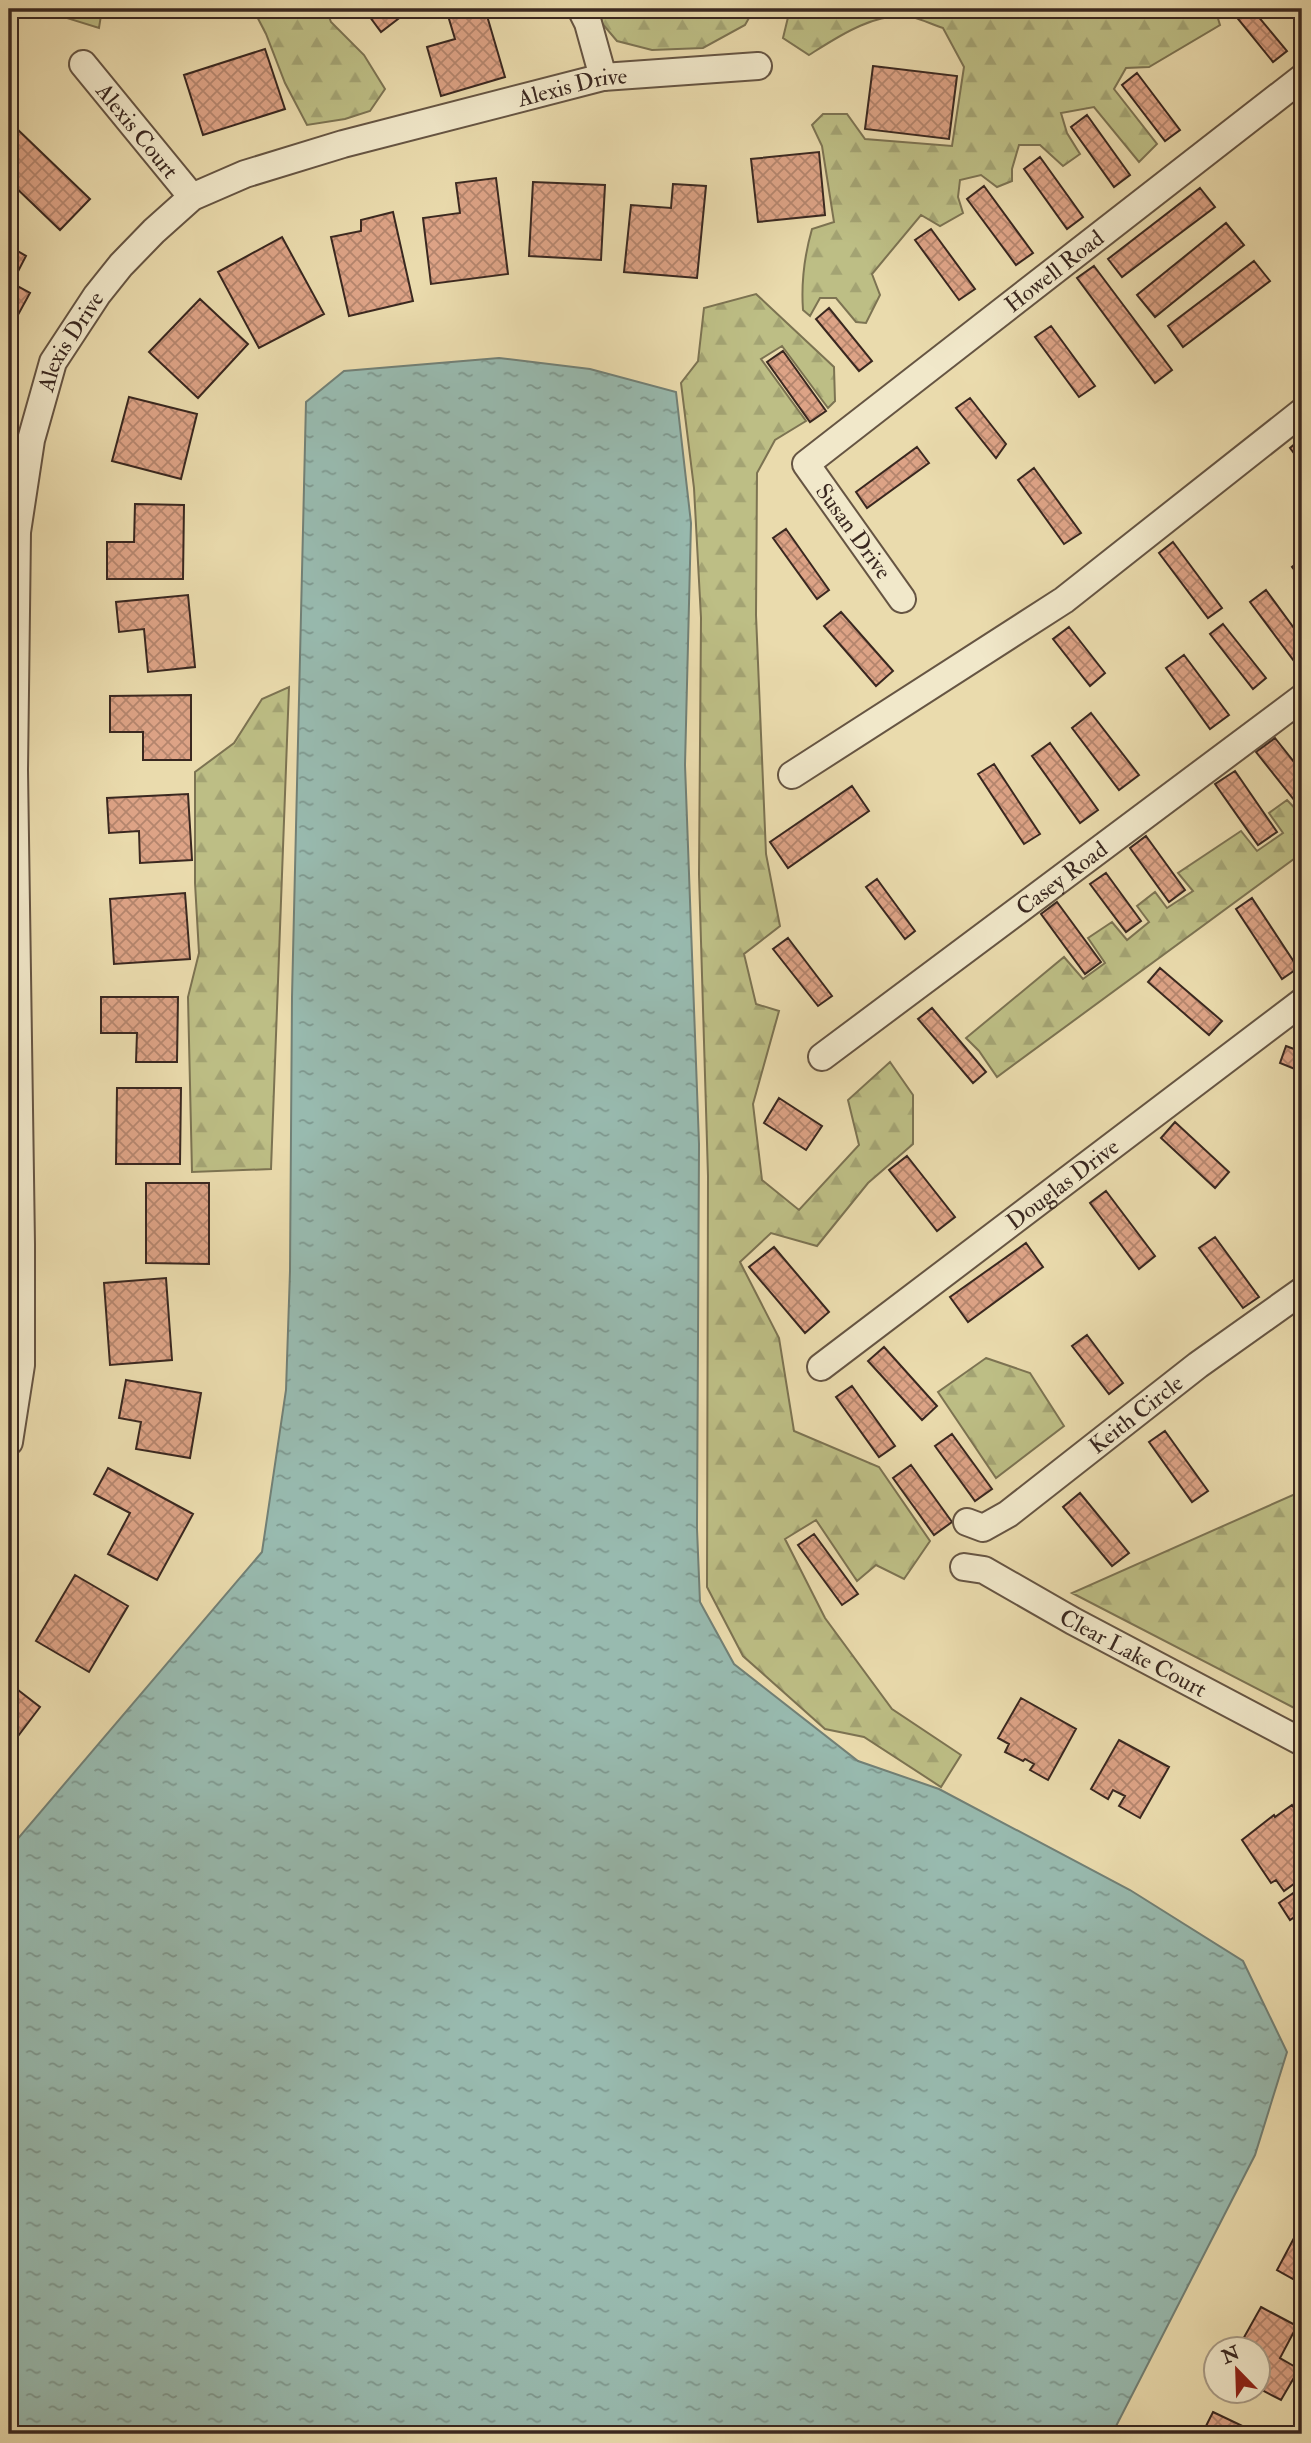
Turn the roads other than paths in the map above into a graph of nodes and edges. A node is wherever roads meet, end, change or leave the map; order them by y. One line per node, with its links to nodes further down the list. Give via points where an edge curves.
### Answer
1 (581, 9): 4 (street)
2 (83, 64): 6 (street, Alexis Court)
3 (758, 66): 4 (street, Alexis Drive)
4 (603, 77): 6 (street, Alexis Drive, via 278,162)
5 (1302, 78): 8 (street, Howell Road)
6 (192, 197): 12 (street, Alexis Drive, via 121,265 97,295 53,362 31,440 17,532)
7 (1302, 412): 11 (street, via 1064,600)
8 (806, 464): 9 (street, Susan Drive)
9 (902, 598)
10 (1302, 698): 14 (street, Casey Road)
11 (792, 775)
12 (12, 942): 17 (street, Alexis Drive, via 21,1365)
13 (1302, 1002): 16 (street, Douglas Drive)
14 (822, 1057)
15 (1302, 1291): 18 (street, Keith Circle, via 1198,1365 1008,1514 983,1528)
16 (821, 1367)
17 (9, 1442)
18 (967, 1522)
19 (964, 1567): 20 (street, Clear Lake Court, via 984,1570)
20 (1302, 1742)

